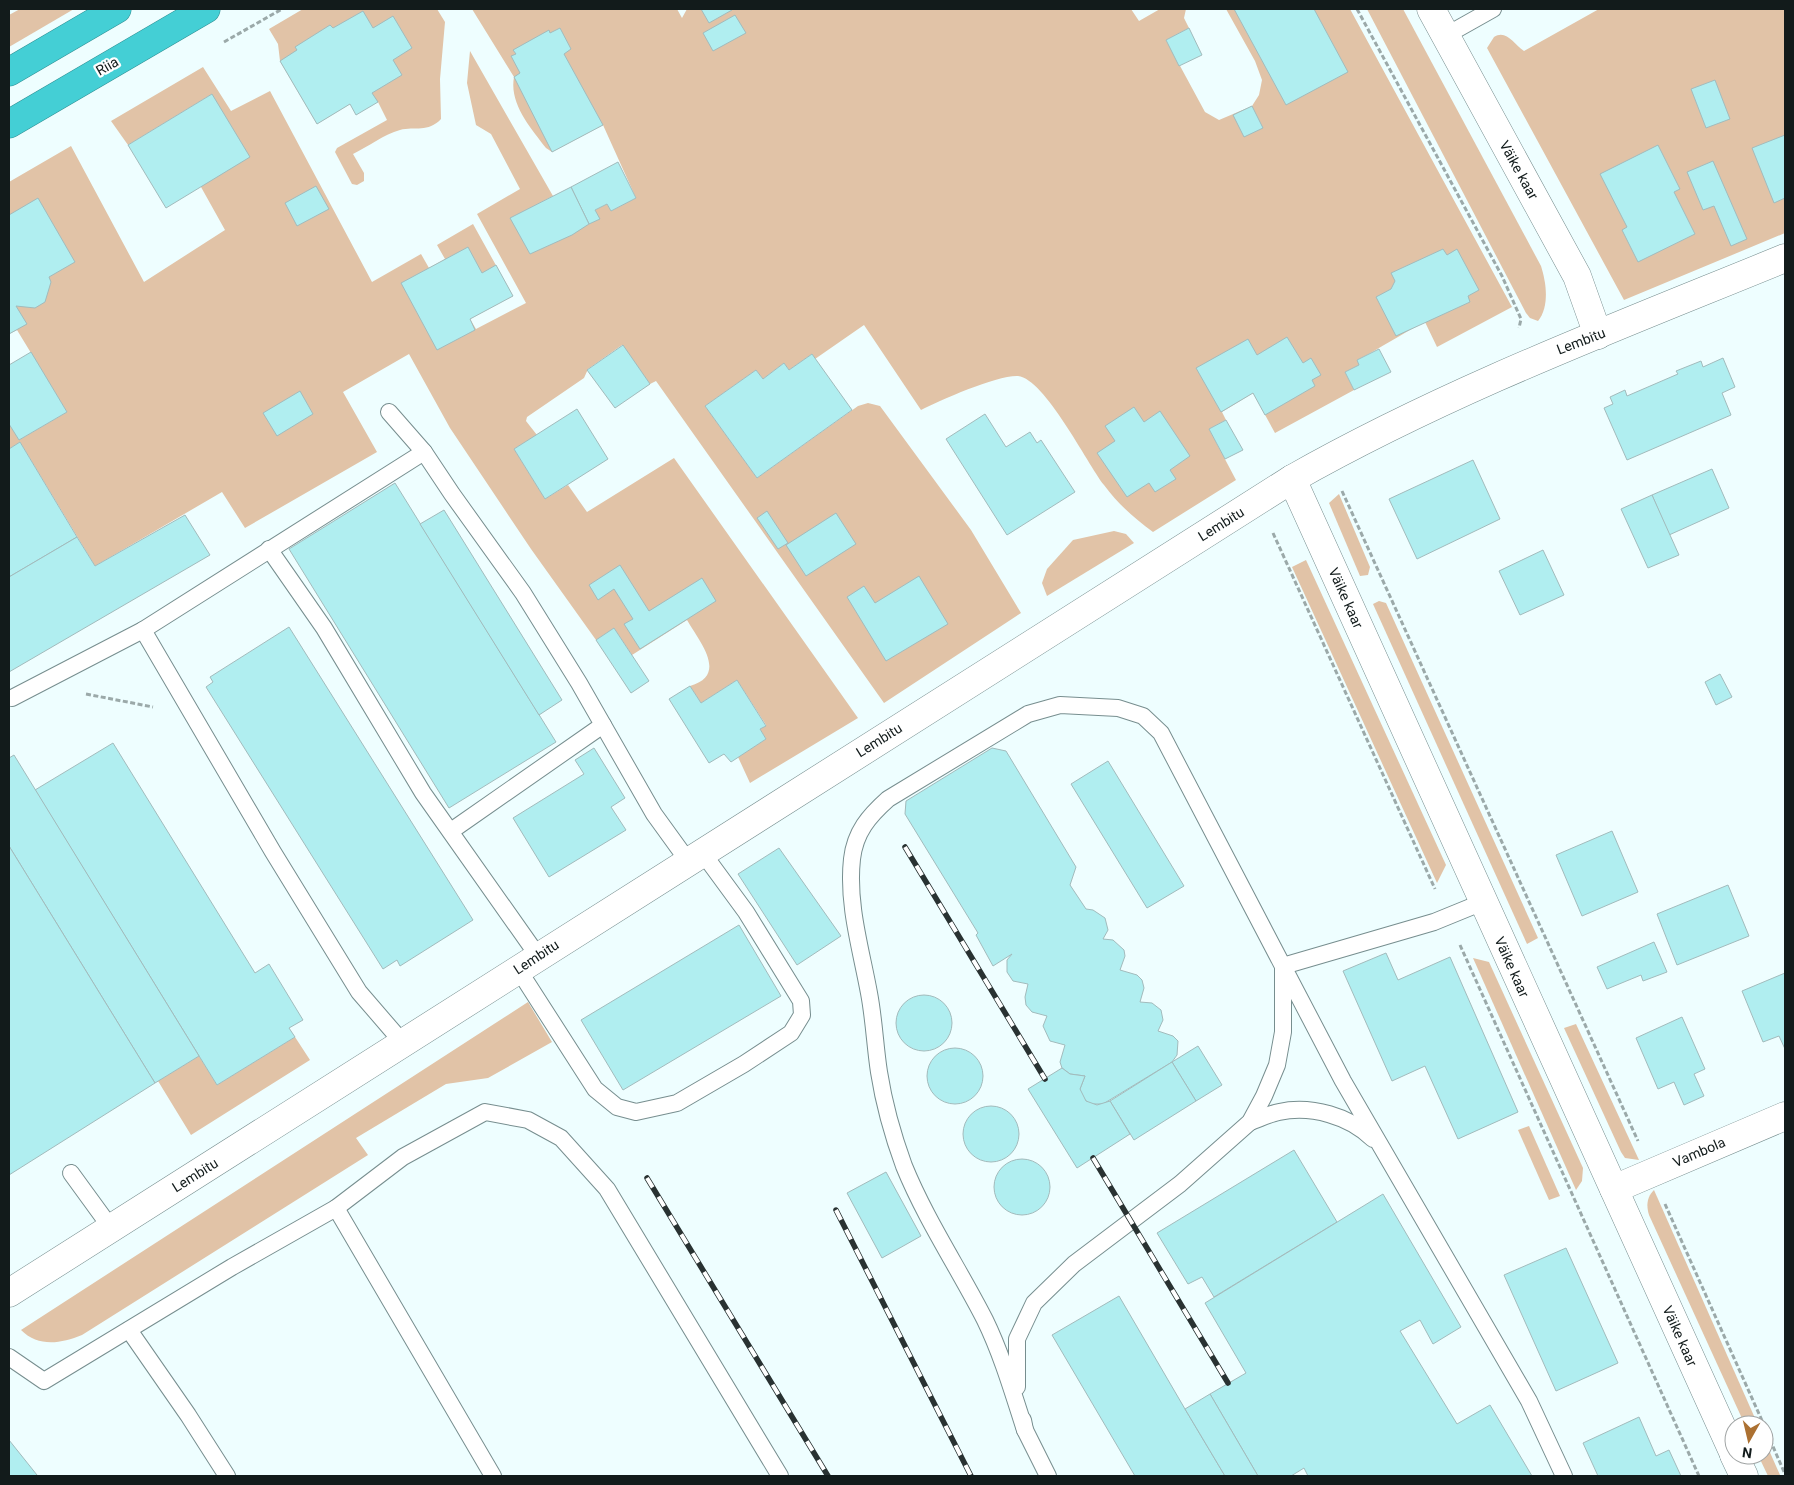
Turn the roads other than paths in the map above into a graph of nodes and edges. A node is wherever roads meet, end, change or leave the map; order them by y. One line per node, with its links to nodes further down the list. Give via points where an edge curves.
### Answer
1 (116, 9): 6 (highway)
2 (206, 9): 7 (highway, Riia)
3 (1431, 9): 5 (street, Väike kaar)
4 (1494, 9): 5 (lane)
5 (1445, 36): 9 (street, Väike kaar, via 1577,276)
6 (9, 72)
7 (9, 124)
8 (1785, 258): 9 (street, Lembitu)
9 (1598, 335): 12 (street, Lembitu, via 1538,358 1328,458)
10 (389, 412): 11 (lane)
11 (424, 452): 13 (lane); 16 (lane, via 523,592)
12 (1292, 479): 18 (street, Lembitu); 19 (street, Väike kaar)
13 (269, 549): 14 (lane); 17 (lane, via 324,628 423,793)
14 (143, 630): 15 (lane); 22 (lane, via 359,992)
15 (12, 698)
16 (603, 725): 17 (lane); 18 (lane, via 654,814)
17 (451, 831): 20 (lane)
18 (695, 856): 20 (street, Lembitu); 20 (lane, via 746,912 801,1001 802,1015 792,1033 744,1064 677,1103 636,1112 617,1107 595,1089)
19 (1482, 902): 21 (lane, via 1447,917); 27 (street, Väike kaar)
20 (528, 962): 22 (street, Lembitu)
21 (1283, 966): 24 (lane, via 1283,1032 1277,1065); 25 (lane); 33 (lane, via 1161,733 1143,716 1118,708 1090,705 1060,705 1028,714 888,799 870,815 860,830 852,858 851,889 890,1124 905,1167 1003,1361)
22 (402, 1043): 29 (street, Lembitu)
23 (1785, 1116): 27 (street, Vambola)
24 (1250, 1122): 25 (lane, via 1280,1112 1324,1113 1367,1133); 33 (lane, via 1180,1184 1074,1264 1034,1303 1018,1339 1016,1378)
25 (1382, 1148): 39 (lane, via 1529,1401)
26 (71, 1173): 29 (lane)
27 (1614, 1189): 34 (street, Väike kaar)
28 (336, 1208): 31 (lane); 36 (lane); 37 (lane, via 403,1157 485,1112 528,1120 562,1138 607,1190)
29 (111, 1228): 30 (street, Lembitu)
30 (9, 1292)
31 (129, 1330): 32 (lane, via 44,1381); 35 (lane)
32 (9, 1357)
33 (1025, 1430): 38 (lane)
34 (1724, 1433)
35 (228, 1476)
36 (492, 1476)
37 (780, 1476)
38 (1048, 1476)
39 (1564, 1476)

